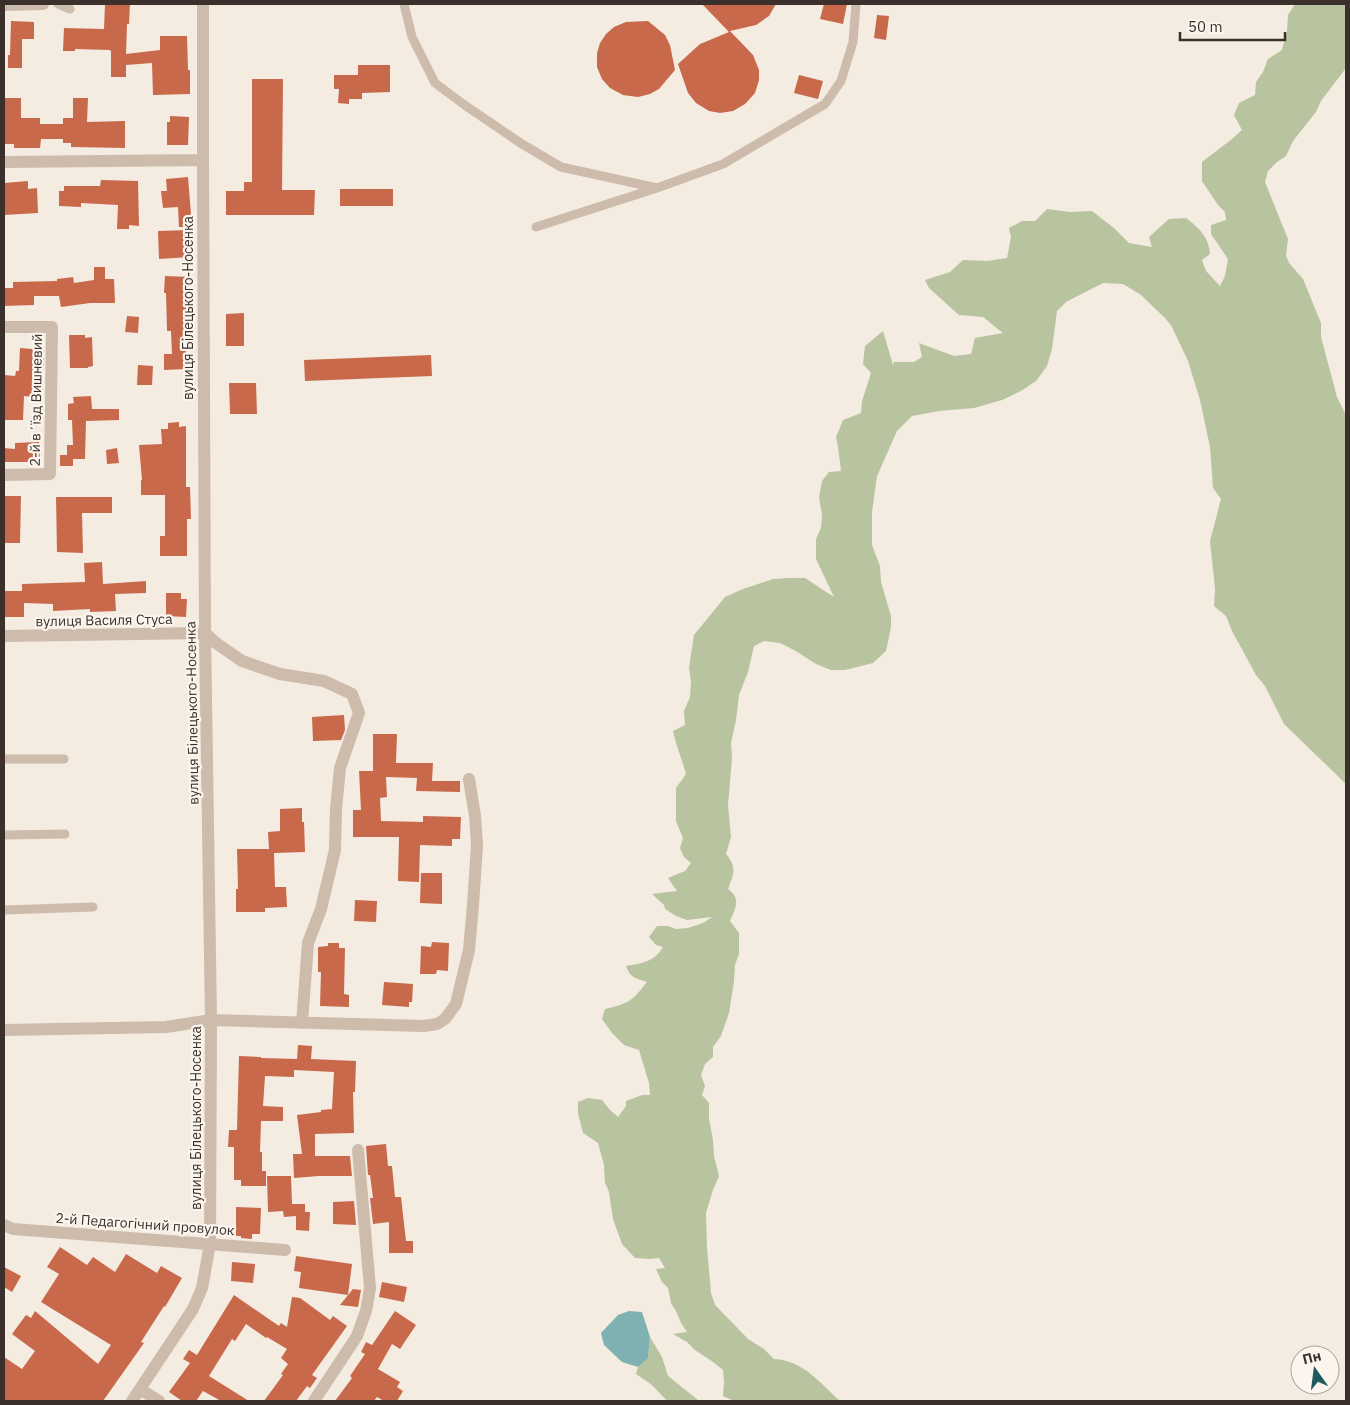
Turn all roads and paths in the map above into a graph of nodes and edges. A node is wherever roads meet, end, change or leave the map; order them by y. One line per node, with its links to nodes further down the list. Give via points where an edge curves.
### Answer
1 (43, 4): 5 (street)
2 (58, 4): 7 (lane)
3 (203, 4): 8 (street, вулиця Білецького-Носенка)
4 (404, 4): 10 (lane, via 412,37 436,83 466,106 561,167)
5 (4, 5)
6 (855, 5): 10 (lane, via 853,42 841,81 825,104 723,164)
7 (70, 10)
8 (202, 160): 9 (street); 14 (street, вулиця Білецького-Носенка)
9 (4, 162)
10 (657, 188): 11 (lane)
11 (536, 227)
12 (4, 327): 13 (street, 2-й вʼїзд Вишневий, via 52,327 50,474)
13 (4, 475)
14 (205, 633): 15 (street, вулиця Василя Стуса); 23 (street, вулиця Білецького-Носенка); 24 (street, via 242,661 280,674 324,681 352,694 358,713 340,768 335,850 321,909 308,943)
15 (4, 636)
16 (4, 759): 17 (lane)
17 (64, 759)
18 (469, 779): 24 (street, via 477,846 469,950 456,1004 438,1024 424,1026)
19 (65, 834): 20 (lane)
20 (4, 835)
21 (93, 907): 22 (lane)
22 (4, 910)
23 (211, 1020): 24 (street); 25 (street, via 166,1027); 28 (street, вулиця Білецького-Носенка)
24 (302, 1022)
25 (4, 1030)
26 (358, 1150): 33 (street, via 370,1288 366,1311 357,1336)
27 (4, 1225): 28 (street, 2-й Педагогічний провулок, via 13,1229)
28 (210, 1244): 29 (street, 2-й Педагогічний провулок); 30 (street, вулиця Білецького-Носенка, via 202,1288 193,1309)
29 (285, 1250)
30 (140, 1389): 31 (street, вулиця Білецького-Носенка); 32 (street)
31 (132, 1401)
32 (159, 1401)
33 (314, 1401)

